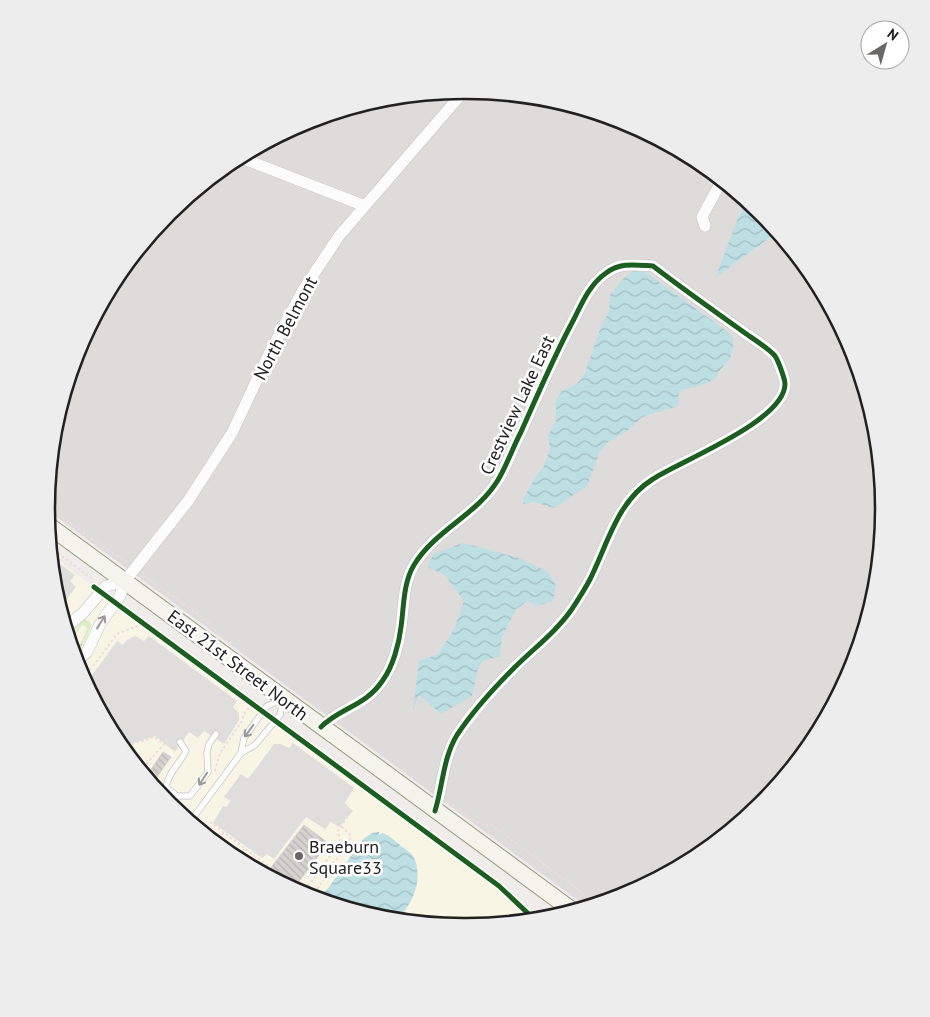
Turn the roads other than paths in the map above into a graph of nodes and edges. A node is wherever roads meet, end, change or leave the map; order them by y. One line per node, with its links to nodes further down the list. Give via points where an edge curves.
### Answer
1 (458, 98): 4 (street, North Belmont)
2 (248, 161): 4 (street)
3 (719, 186): 5 (street, via 702,216)
4 (365, 206): 7 (street, North Belmont, via 339,236 303,290 232,433 188,501)
5 (705, 226)
6 (56, 530): 7 (main road, East 21st Street North)
7 (130, 575): 8 (street, via 97,590 83,613); 9 (street, North Belmont, one-way to 7); 10 (main road, East 21st Street North)
8 (71, 623)
9 (83, 656)
10 (283, 699): 11 (main road, East 21st Street North); 14 (lane, via 280,715 255,745); 14 (lane, one-way to 14, via 267,706 244,738)
11 (320, 727): 15 (main road, East 21st Street North); 15 (street, Crestview Lake East, via 331,717 366,700 384,680 394,656 405,589 413,566 429,545 484,500 499,479 559,347 589,290 605,273 620,266 653,266 775,356 785,382 784,392 751,425 652,479 634,494 620,514 592,576 571,611 514,668 457,735 448,754)
12 (216, 734): 13 (lane, one-way to 13, via 207,753 208,772 190,796 177,796 166,787 168,778 186,750)
13 (180, 742)
14 (241, 753): 16 (lane)
15 (437, 803): 17 (main road, East 21st Street North)
16 (194, 816)
17 (567, 906)

